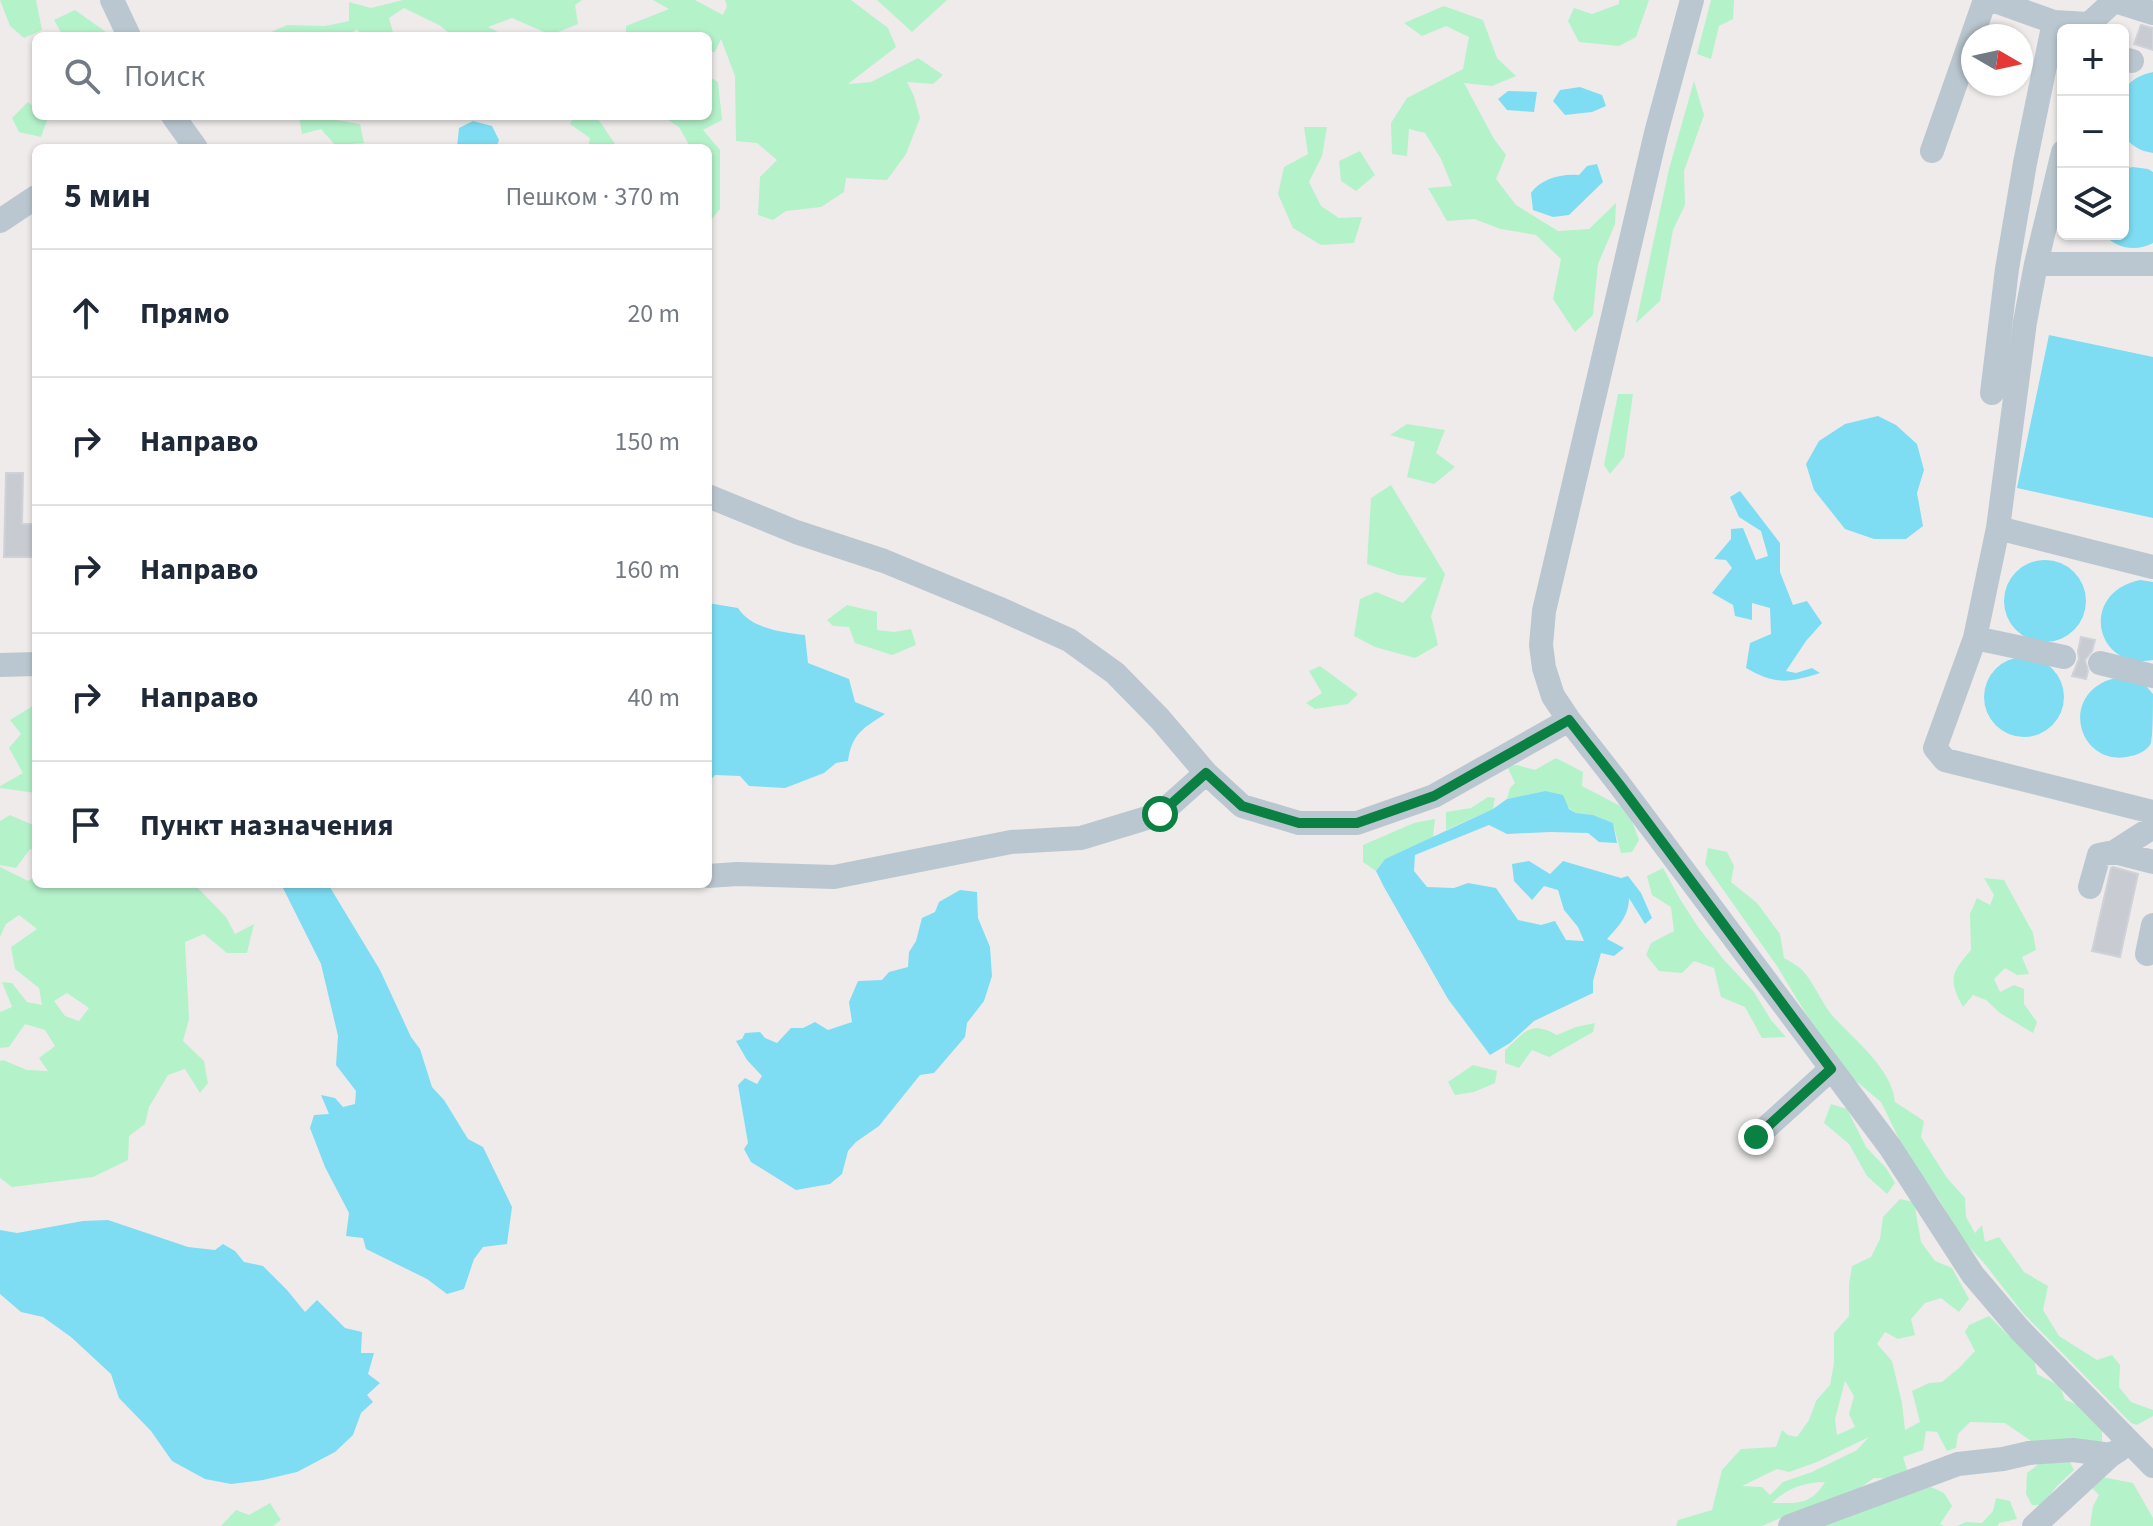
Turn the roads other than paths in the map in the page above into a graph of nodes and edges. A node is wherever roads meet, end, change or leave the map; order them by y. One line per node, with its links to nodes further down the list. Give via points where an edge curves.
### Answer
1 (112, 0): 11 (street)
2 (1692, 0): 30 (street, via 1544,611 1544,668 1553,696)
3 (1985, 0): 14 (street)
4 (1992, 0): 6 (street)
5 (2115, 0): 7 (street); 10 (street)
6 (2032, 7): 8 (street)
7 (2153, 13)
8 (2054, 22): 9 (street); 20 (street, via 2025,163)
9 (2068, 24)
10 (2091, 24)
11 (127, 32)
12 (175, 120): 13 (street)
13 (188, 144)
14 (1932, 151)
15 (2059, 168): 18 (street)
16 (32, 200): 17 (street)
17 (0, 221)
18 (2036, 264): 19 (street); 22 (street)
19 (2153, 264)
20 (1992, 393)
21 (712, 498): 31 (street, via 884,561 1069,640 1115,673)
22 (1998, 528): 23 (street); 24 (street)
23 (2153, 567)
24 (1975, 638): 25 (street); 32 (street, via 1935,748 1945,760)
25 (2064, 657)
26 (2100, 663): 29 (street)
27 (32, 664): 28 (street)
28 (0, 665)
29 (2153, 676)
30 (1569, 720): 31 (street, via 1434,796 1357,823 1299,823 1242,806); 40 (street)
31 (1206, 773): 36 (street, via 1160,814 1081,838 1011,842 834,877)
32 (2153, 812)
33 (2153, 827): 34 (street)
34 (2114, 852): 35 (street); 37 (street, via 2099,855)
35 (2153, 862)
36 (712, 876)
37 (2090, 887)
38 (2153, 925): 39 (street)
39 (2147, 954)
40 (1831, 1069): 41 (street); 42 (street, via 1890,1147 1973,1275)
41 (1756, 1137)
42 (2121, 1449): 43 (street); 44 (street, via 2029,1453 1958,1464); 45 (street)
43 (2153, 1466)
44 (1790, 1526)
45 (2034, 1526)

